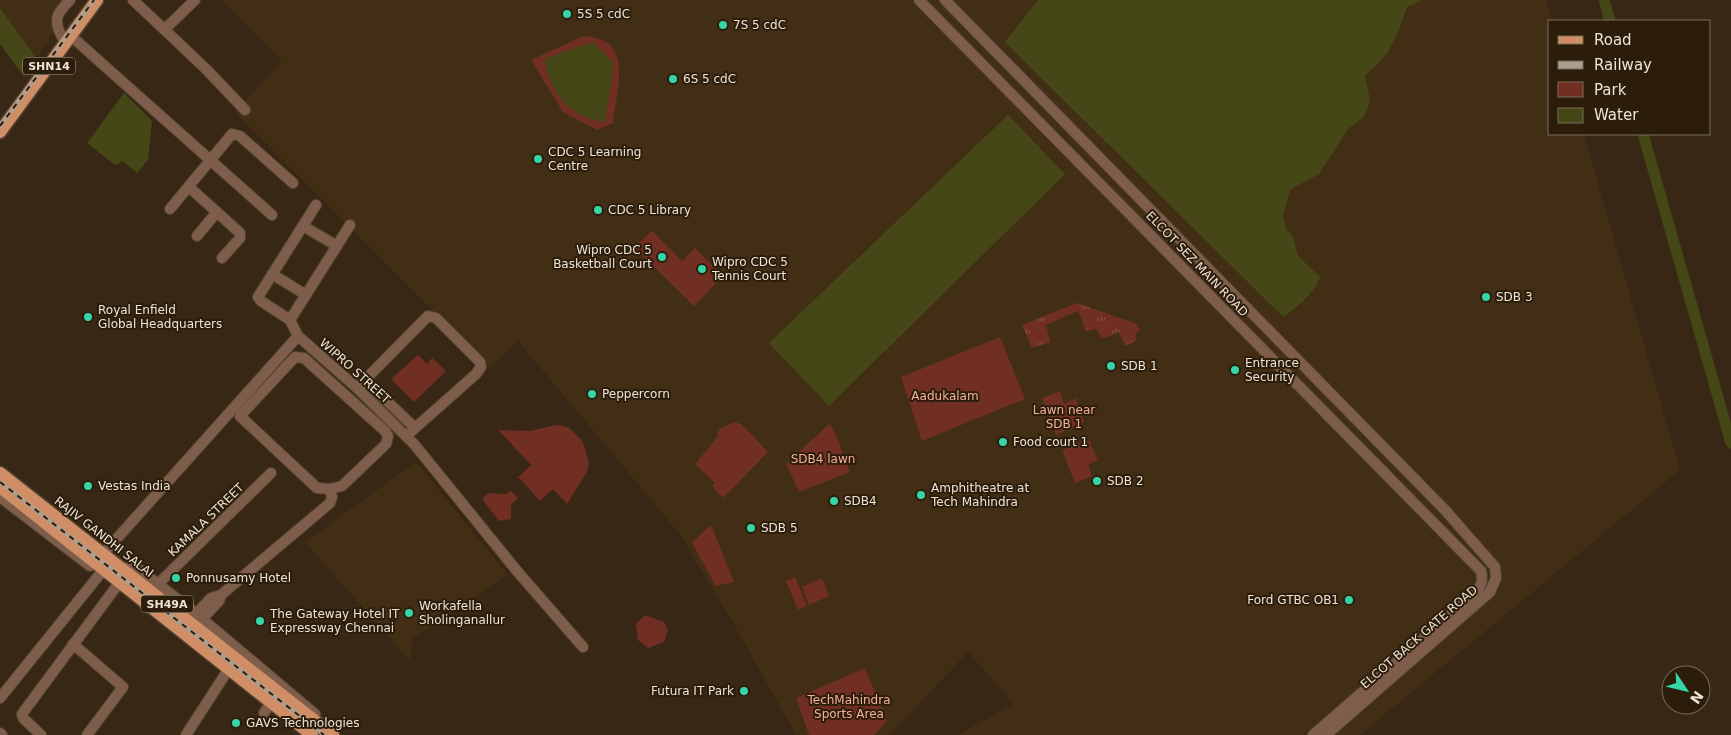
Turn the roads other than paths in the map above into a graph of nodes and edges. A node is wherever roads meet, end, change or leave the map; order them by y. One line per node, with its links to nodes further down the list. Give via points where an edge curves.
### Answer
1 (70, 0): 9 (street, via 56,19 56,24)
2 (88, 0): 9 (main road, SHN14)
3 (97, 0): 9 (main road, SHN14)
4 (134, 0): 8 (street)
5 (195, 0): 8 (street)
6 (919, 0): 11 (street, ELCOT SEZ MAIN ROAD)
7 (945, 0): 10 (street, ELCOT SEZ MAIN ROAD)
8 (165, 29): 12 (street)
9 (67, 37): 13 (main road, SHN14); 14 (main road, SHN14); 15 (street)
10 (1002, 59): 11 (street); 41 (street, ELCOT SEZ MAIN ROAD, via 1446,510)
11 (991, 72): 43 (street, ELCOT SEZ MAIN ROAD)
12 (245, 110)
13 (0, 120)
14 (0, 132)
15 (210, 161): 16 (street, via 232,134 237,135); 17 (street); 21 (street)
16 (293, 183)
17 (188, 187): 19 (street); 20 (street)
18 (316, 205): 23 (street)
19 (170, 209)
20 (217, 212): 24 (street); 26 (street, via 240,235)
21 (272, 215)
22 (350, 225): 25 (street)
23 (303, 226): 25 (street); 27 (street)
24 (197, 236)
25 (337, 246): 28 (street)
26 (222, 258)
27 (272, 274): 28 (street); 29 (street, via 259,299)
28 (306, 295): 29 (street)
29 (290, 320): 30 (street)
30 (298, 336): 32 (street, WIPRO STREET); 33 (street)
31 (365, 380): 32 (street); 34 (street); 34 (street, via 428,316 436,318 480,362 481,367)
32 (357, 388): 35 (street, WIPRO STREET)
33 (236, 413): 39 (street, via 317,488); 39 (street, via 295,356 304,358 388,436 381,450 342,486); 42 (street)
34 (415, 428): 35 (street)
35 (406, 436): 50 (street, WIPRO STREET)
36 (0, 473): 42 (main road, RAJIV GANDHI SALAI / SH49A)
37 (271, 473): 46 (street, KAMALA STREET)
38 (0, 487): 51 (main road, RAJIV GANDHI SALAI / SH49A)
39 (330, 489): 48 (street, via 330,503 221,595 211,598)
40 (0, 497): 45 (street)
41 (1478, 548): 43 (street); 62 (street, ELCOT BACK GATE ROAD, via 1495,567 1490,592)
42 (103, 554): 44 (main road, RAJIV GANDHI SALAI / SH49A)
43 (1468, 557): 61 (street, ELCOT BACK GATE ROAD, via 1481,571 1483,579 1476,593)
44 (121, 568): 46 (street, via 136,567); 51 (main road, RAJIV GANDHI SALAI / SH49A)
45 (100, 574): 47 (street); 53 (street)
46 (158, 584): 48 (street)
47 (116, 587): 49 (street); 51 (street)
48 (199, 616): 60 (street)
49 (73, 644): 55 (street, via 22,714); 56 (street, via 123,687)
50 (583, 647)
51 (228, 667): 52 (main road, RAJIV GANDHI SALAI / SH49A); 57 (street); 58 (street, via 266,710)
52 (255, 681): 54 (main road, RAJIV GANDHI SALAI / SH49A); 59 (main road, RAJIV GANDHI SALAI / SH49A)
53 (0, 698)
54 (326, 733)
55 (41, 735)
56 (87, 735)
57 (186, 735)
58 (303, 735)
59 (312, 735)
60 (340, 735)
61 (1313, 735)
62 (1326, 735)

